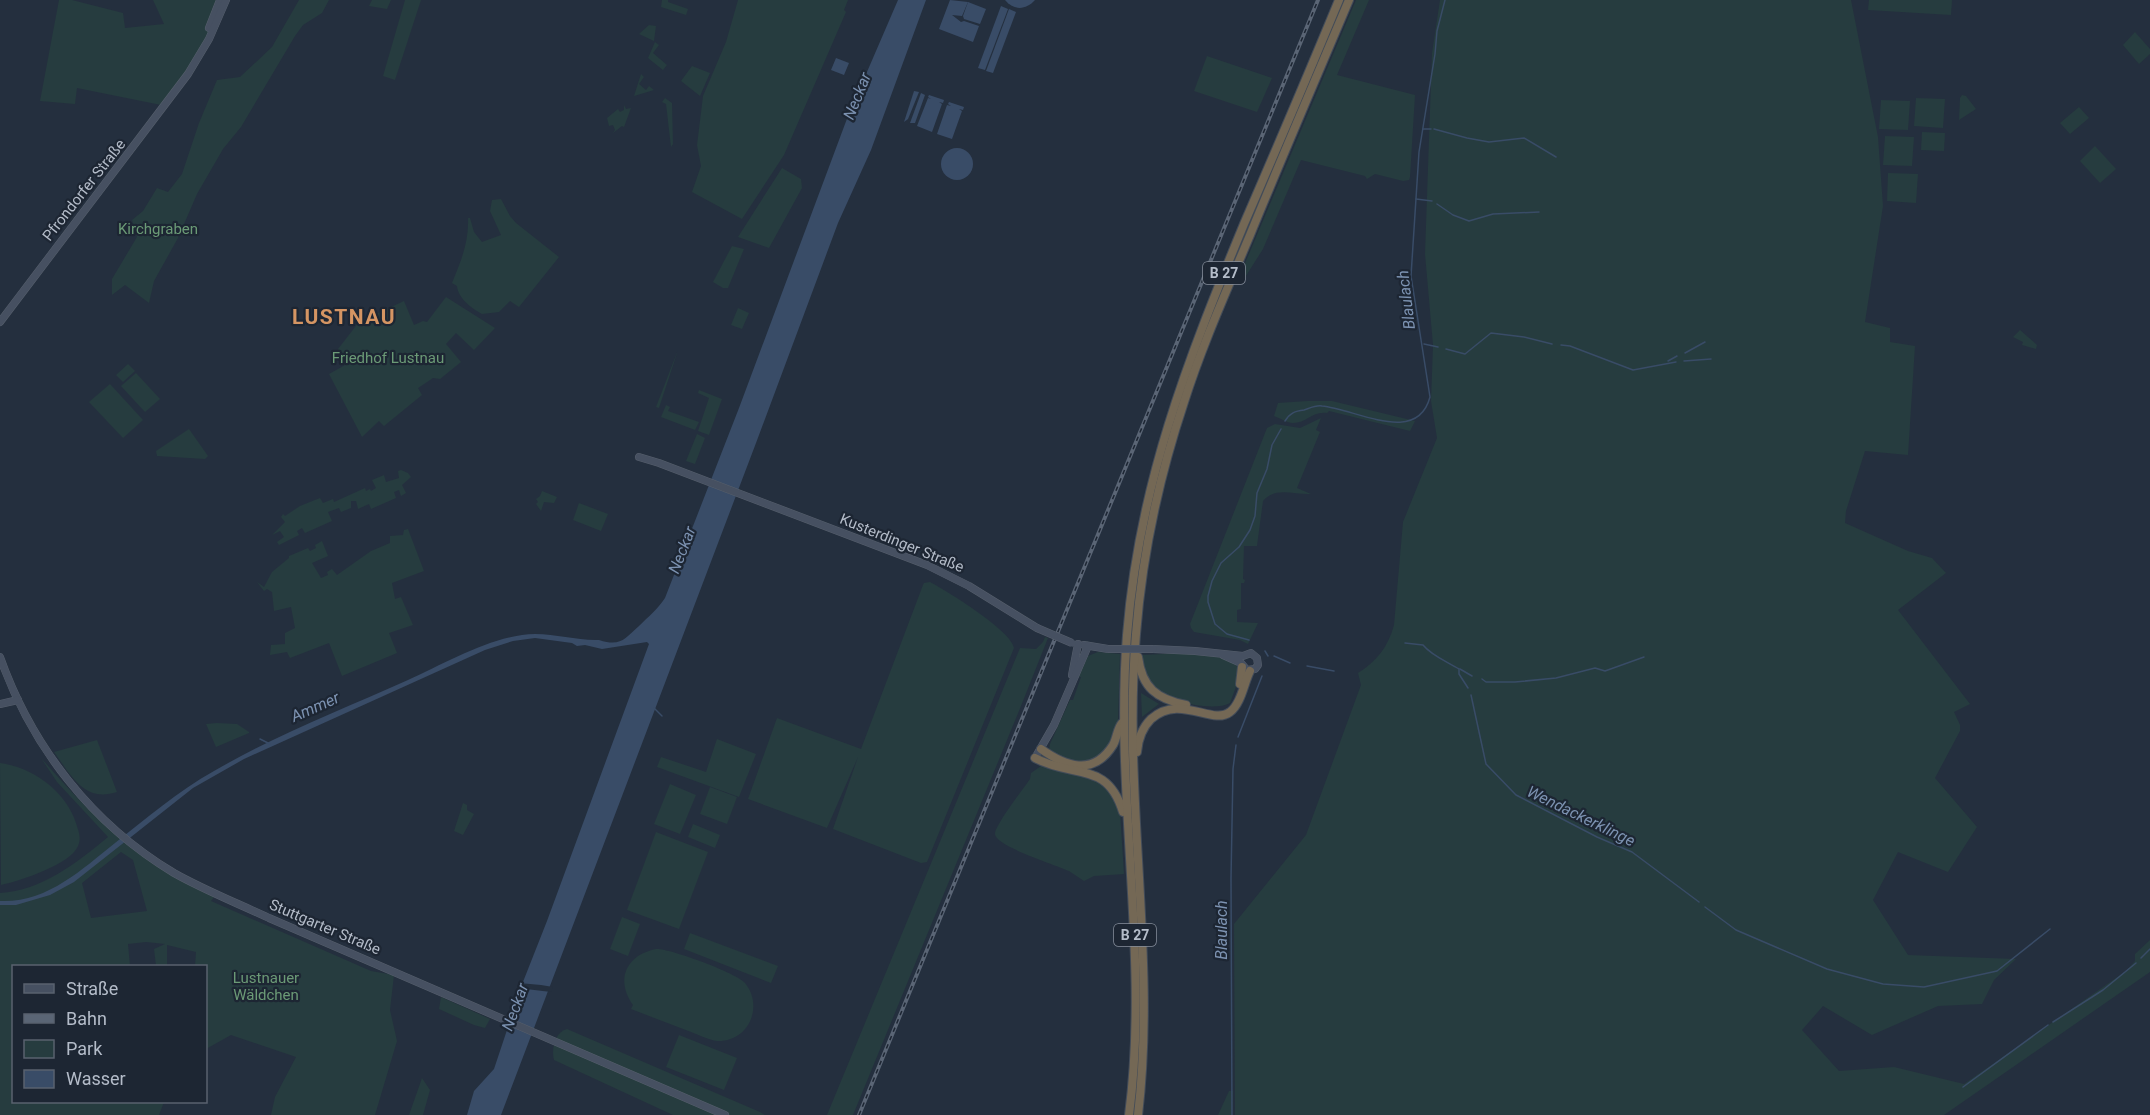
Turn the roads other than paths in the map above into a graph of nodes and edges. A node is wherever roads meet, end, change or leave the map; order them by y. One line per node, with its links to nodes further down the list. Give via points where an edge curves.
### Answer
1 (220, 0): 5 (street, Pfrondorfer Straße)
2 (226, 0): 5 (street, Pfrondorfer Straße)
3 (1339, 0): 16 (highway, B 27, via 1208,312 1162,442 1132,582)
4 (1349, 0): 8 (highway, B 27, via 1216,315 1183,403 1151,527)
5 (188, 74): 6 (street, Pfrondorfer Straße)
6 (0, 322)
7 (639, 457): 9 (street, Kusterdinger Straße, bridge, via 943,572 1037,628)
8 (1136, 637): 12 (highway, via 1139,666 1146,684 1176,703 1227,708 1236,697); 19 (highway, B 27, via 1132,700)
9 (1075, 643): 10 (street, Kusterdinger Straße); 14 (street, via 1074,668)
10 (1088, 646): 12 (street, Kusterdinger Straße, bridge, via 1195,651 1223,655); 14 (street)
11 (0, 657): 13 (street, Stuttgarter Straße)
12 (1244, 664): 19 (highway, via 1236,706 1225,715 1177,708 1152,718 1140,737)
13 (18, 700): 15 (street); 21 (street, Stuttgarter Straße, via 57,768 91,807 119,834 175,873 242,906)
14 (1064, 703): 17 (street)
15 (0, 704)
16 (1124, 721): 17 (highway, via 1108,751 1090,763 1063,763); 20 (highway, B 27)
17 (1041, 749): 18 (street)
18 (1035, 758): 20 (highway, via 1102,779 1115,791)
19 (1134, 785): 23 (highway, B 27, via 1145,998)
20 (1127, 818): 22 (highway, B 27, via 1136,988)
21 (725, 1115)
22 (1129, 1115)
23 (1138, 1115)

